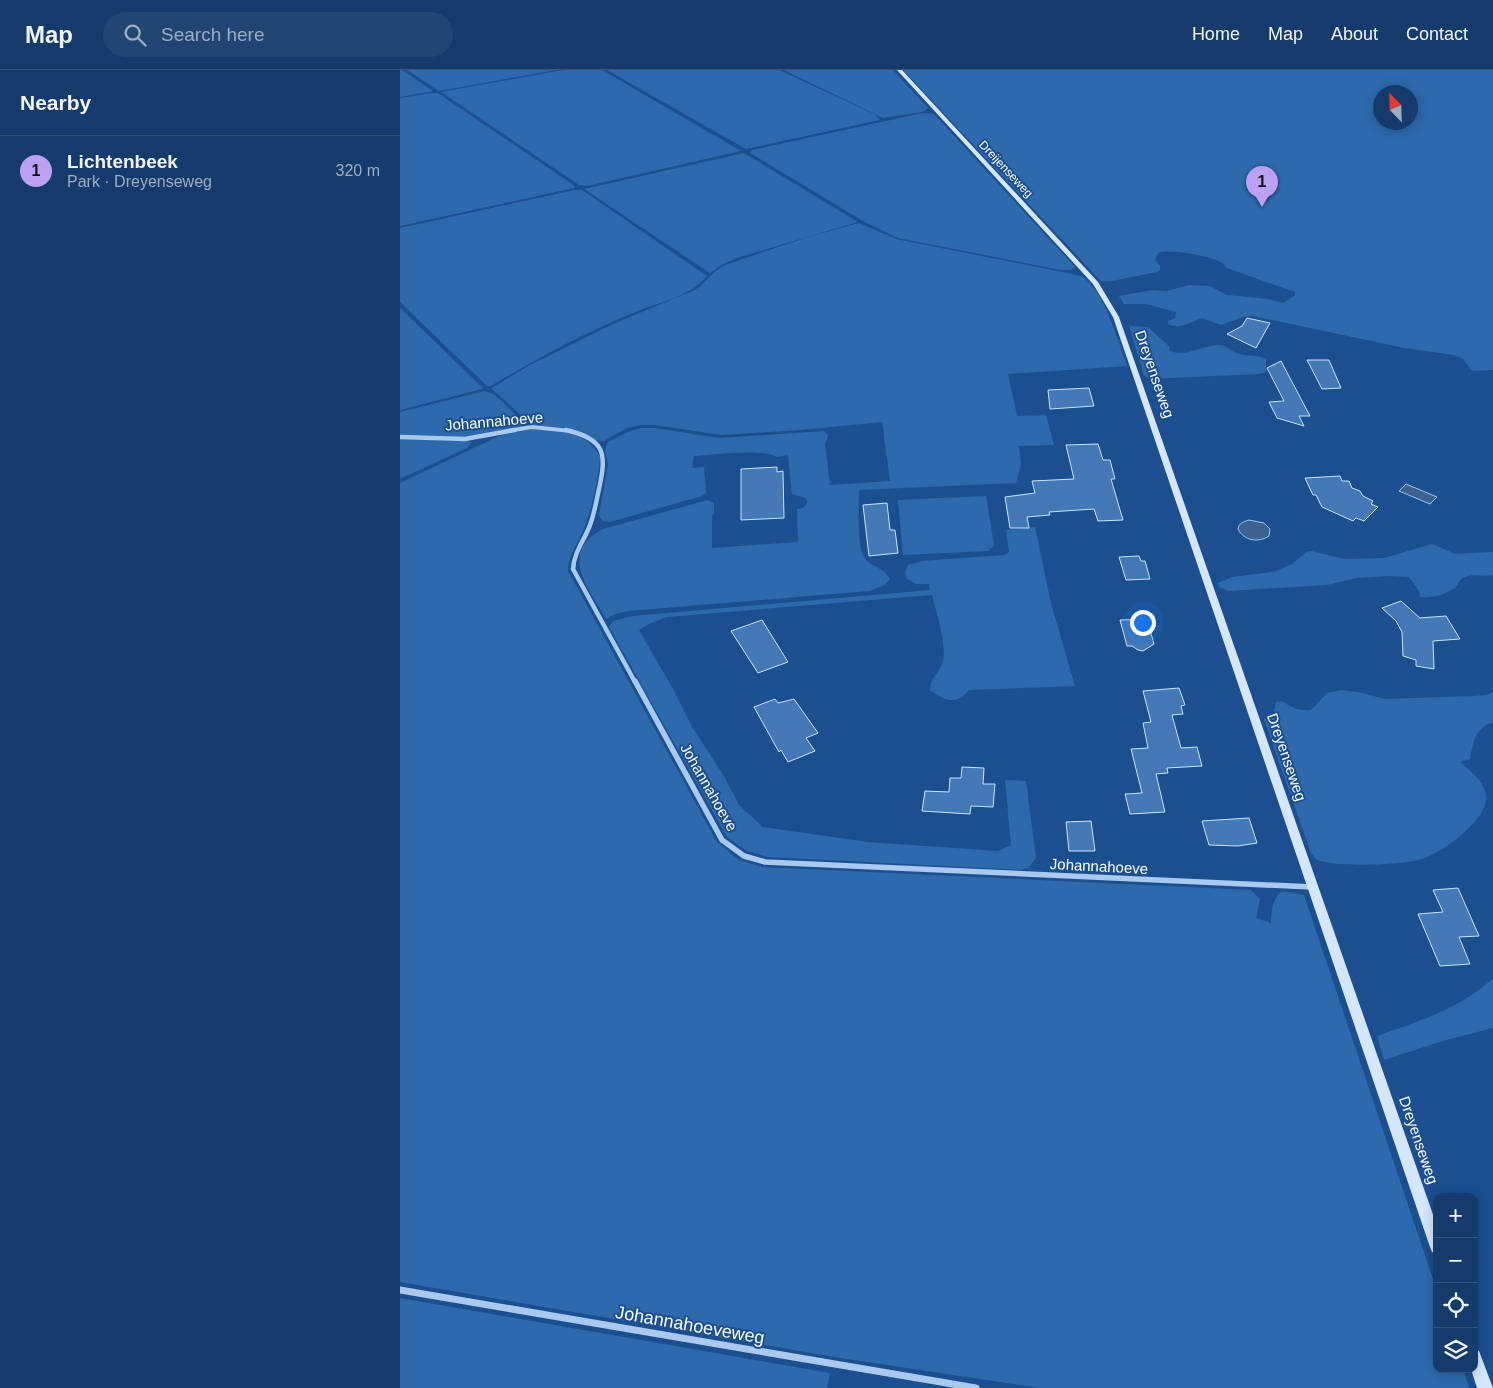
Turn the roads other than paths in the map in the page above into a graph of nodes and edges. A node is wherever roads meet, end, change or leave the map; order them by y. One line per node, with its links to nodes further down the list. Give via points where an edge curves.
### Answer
1 (899, 70): 2 (main road, Dreijenseweg)
2 (1096, 284): 4 (main road, Dreyenseweg, via 1116,317 1133,363)
3 (400, 437): 4 (street, Johannahoeve, via 465,439 542,427 565,429 598,446 604,456 604,467 588,530 574,555 573,569 722,840 744,856 765,862)
4 (1313, 887): 5 (main road, Dreyenseweg)
5 (1434, 1238)
6 (400, 1290): 8 (street, Johannahoeveweg)
7 (1478, 1368): 9 (main road)
8 (976, 1388)
9 (1485, 1388)

